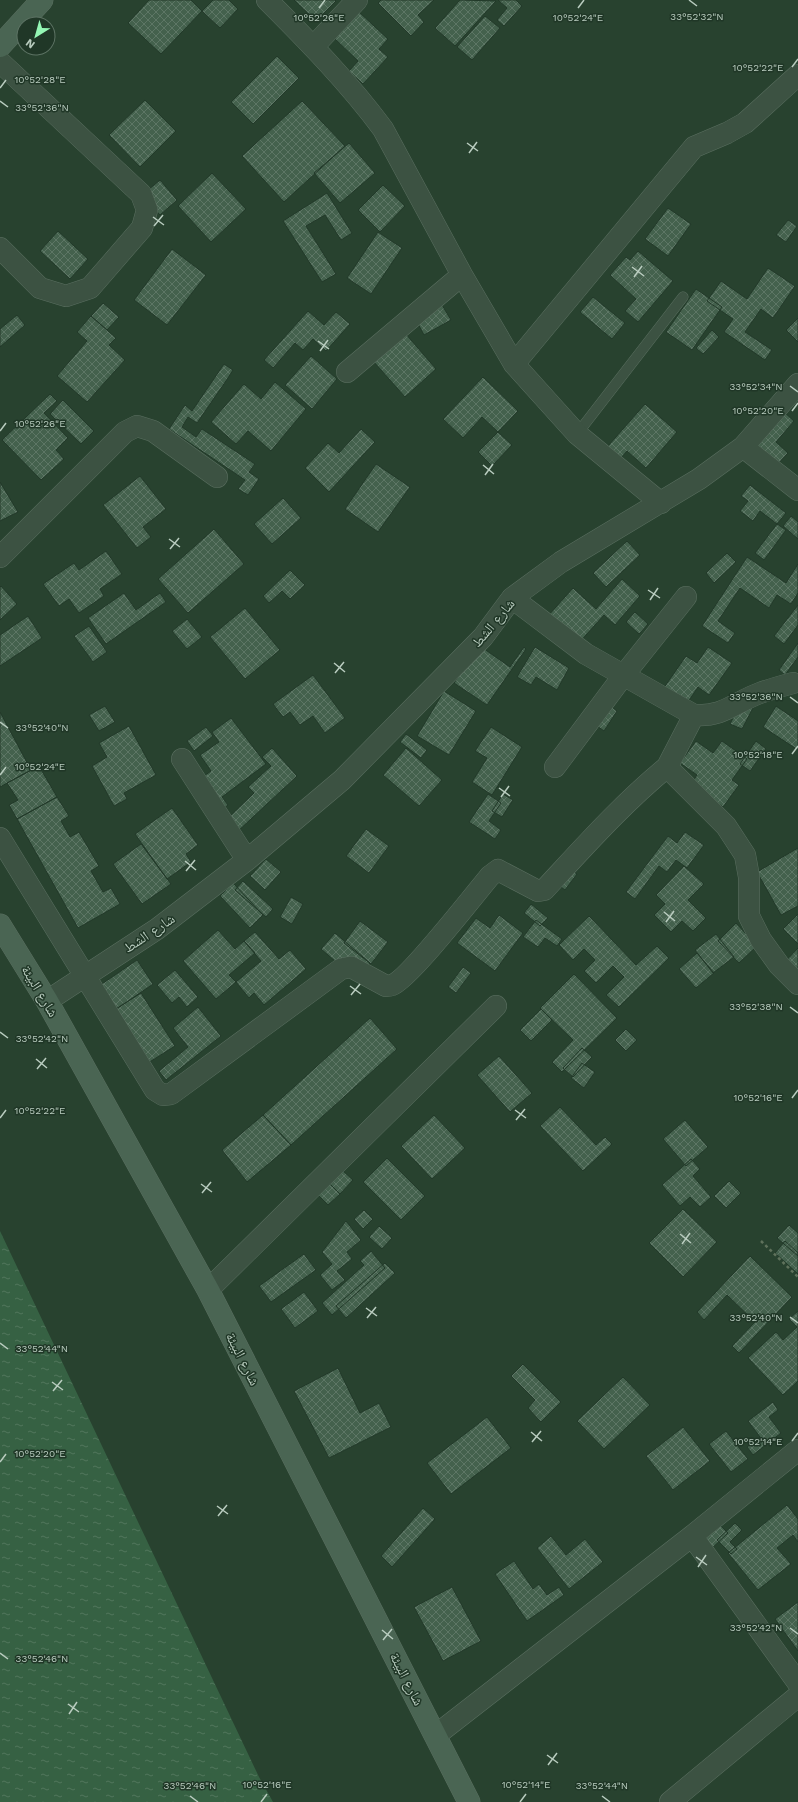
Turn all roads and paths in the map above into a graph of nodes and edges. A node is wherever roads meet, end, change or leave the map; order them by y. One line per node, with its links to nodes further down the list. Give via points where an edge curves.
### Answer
1 (42, 0): 4 (main road)
2 (268, 0): 5 (street)
3 (357, 0): 5 (street)
4 (0, 46)
5 (313, 47): 9 (street, via 371,112 383,130)
6 (0, 62): 8 (street, via 141,194 147,210 142,228 90,288 66,296 40,288)
7 (798, 75): 11 (street, via 745,123 694,146)
8 (0, 248)
9 (462, 275): 11 (street); 12 (street)
10 (683, 297): 14 (lane)
11 (514, 364): 14 (street)
12 (347, 372)
13 (798, 384): 15 (street, شارع الشط)
14 (577, 434): 18 (street)
15 (743, 447): 17 (street); 18 (street, شارع الشط)
16 (217, 477): 19 (street, via 153,431 137,426 126,432)
17 (798, 490)
18 (661, 503): 21 (street, شارع الشط, via 561,562)
19 (0, 557)
20 (686, 597): 22 (street)
21 (512, 598): 22 (street, via 586,654); 29 (street, شارع الشط, via 483,637 342,780)
22 (623, 676): 24 (street); 26 (street)
23 (793, 683): 24 (street, via 760,693 719,713 708,716)
24 (694, 715): 27 (street)
25 (182, 759): 29 (street)
26 (555, 767)
27 (667, 767): 31 (street, via 620,809 544,890 538,891 498,870 396,983 386,986 351,967 341,969 171,1094 162,1095 155,1090); 32 (street, via 726,826 745,855 749,877 749,916 761,940 779,965)
28 (0, 838): 31 (street)
29 (247, 860): 31 (street, شارع الشط, via 157,929)
30 (0, 925): 33 (main road, شارع البيئة)
31 (84, 975): 33 (street, شارع الشط)
32 (798, 984)
33 (47, 1001): 37 (main road, شارع البيئة)
34 (496, 1006): 37 (street)
35 (761, 1241): 36 (path)
36 (798, 1277)
37 (208, 1290): 42 (main road, شارع البيئة)
38 (798, 1450): 39 (street)
39 (692, 1536): 40 (street); 42 (street)
40 (798, 1683)
41 (798, 1696): 44 (street)
42 (436, 1735): 43 (main road, شارع البيئة)
43 (469, 1802)
44 (670, 1802)

